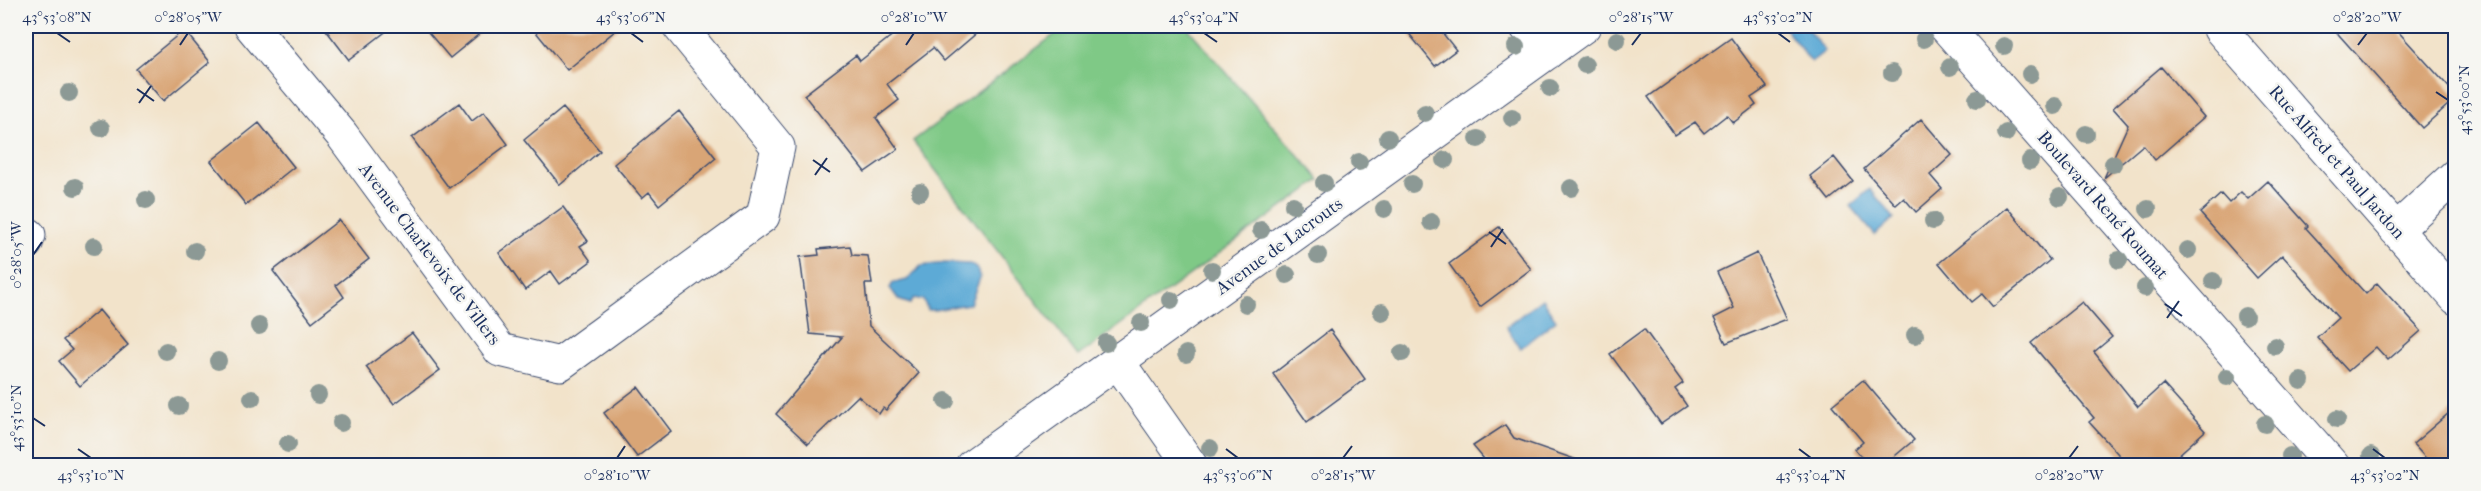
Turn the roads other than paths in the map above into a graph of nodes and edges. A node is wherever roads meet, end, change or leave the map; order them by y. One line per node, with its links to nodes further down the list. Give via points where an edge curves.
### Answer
1 (251, 26): 2 (street, Avenue Charlevoix de Villers, via 342,135 500,350 560,364 763,216 778,147)
2 (679, 26)
3 (1526, 26): 7 (street)
4 (1584, 26): 7 (street, Avenue de Lacrouts)
5 (1945, 26): 14 (street, Boulevard René Roumat)
6 (2220, 26): 9 (street, Rue Alfred et Paul Jardon)
7 (1547, 53): 11 (street, Avenue de Lacrouts)
8 (2456, 175): 9 (street)
9 (2396, 230): 10 (street, Rue Alfred et Paul Jardon)
10 (2456, 298)
11 (1118, 362): 12 (street, Avenue de Lacrouts); 13 (street)
12 (972, 465)
13 (1191, 465)
14 (2333, 465)

